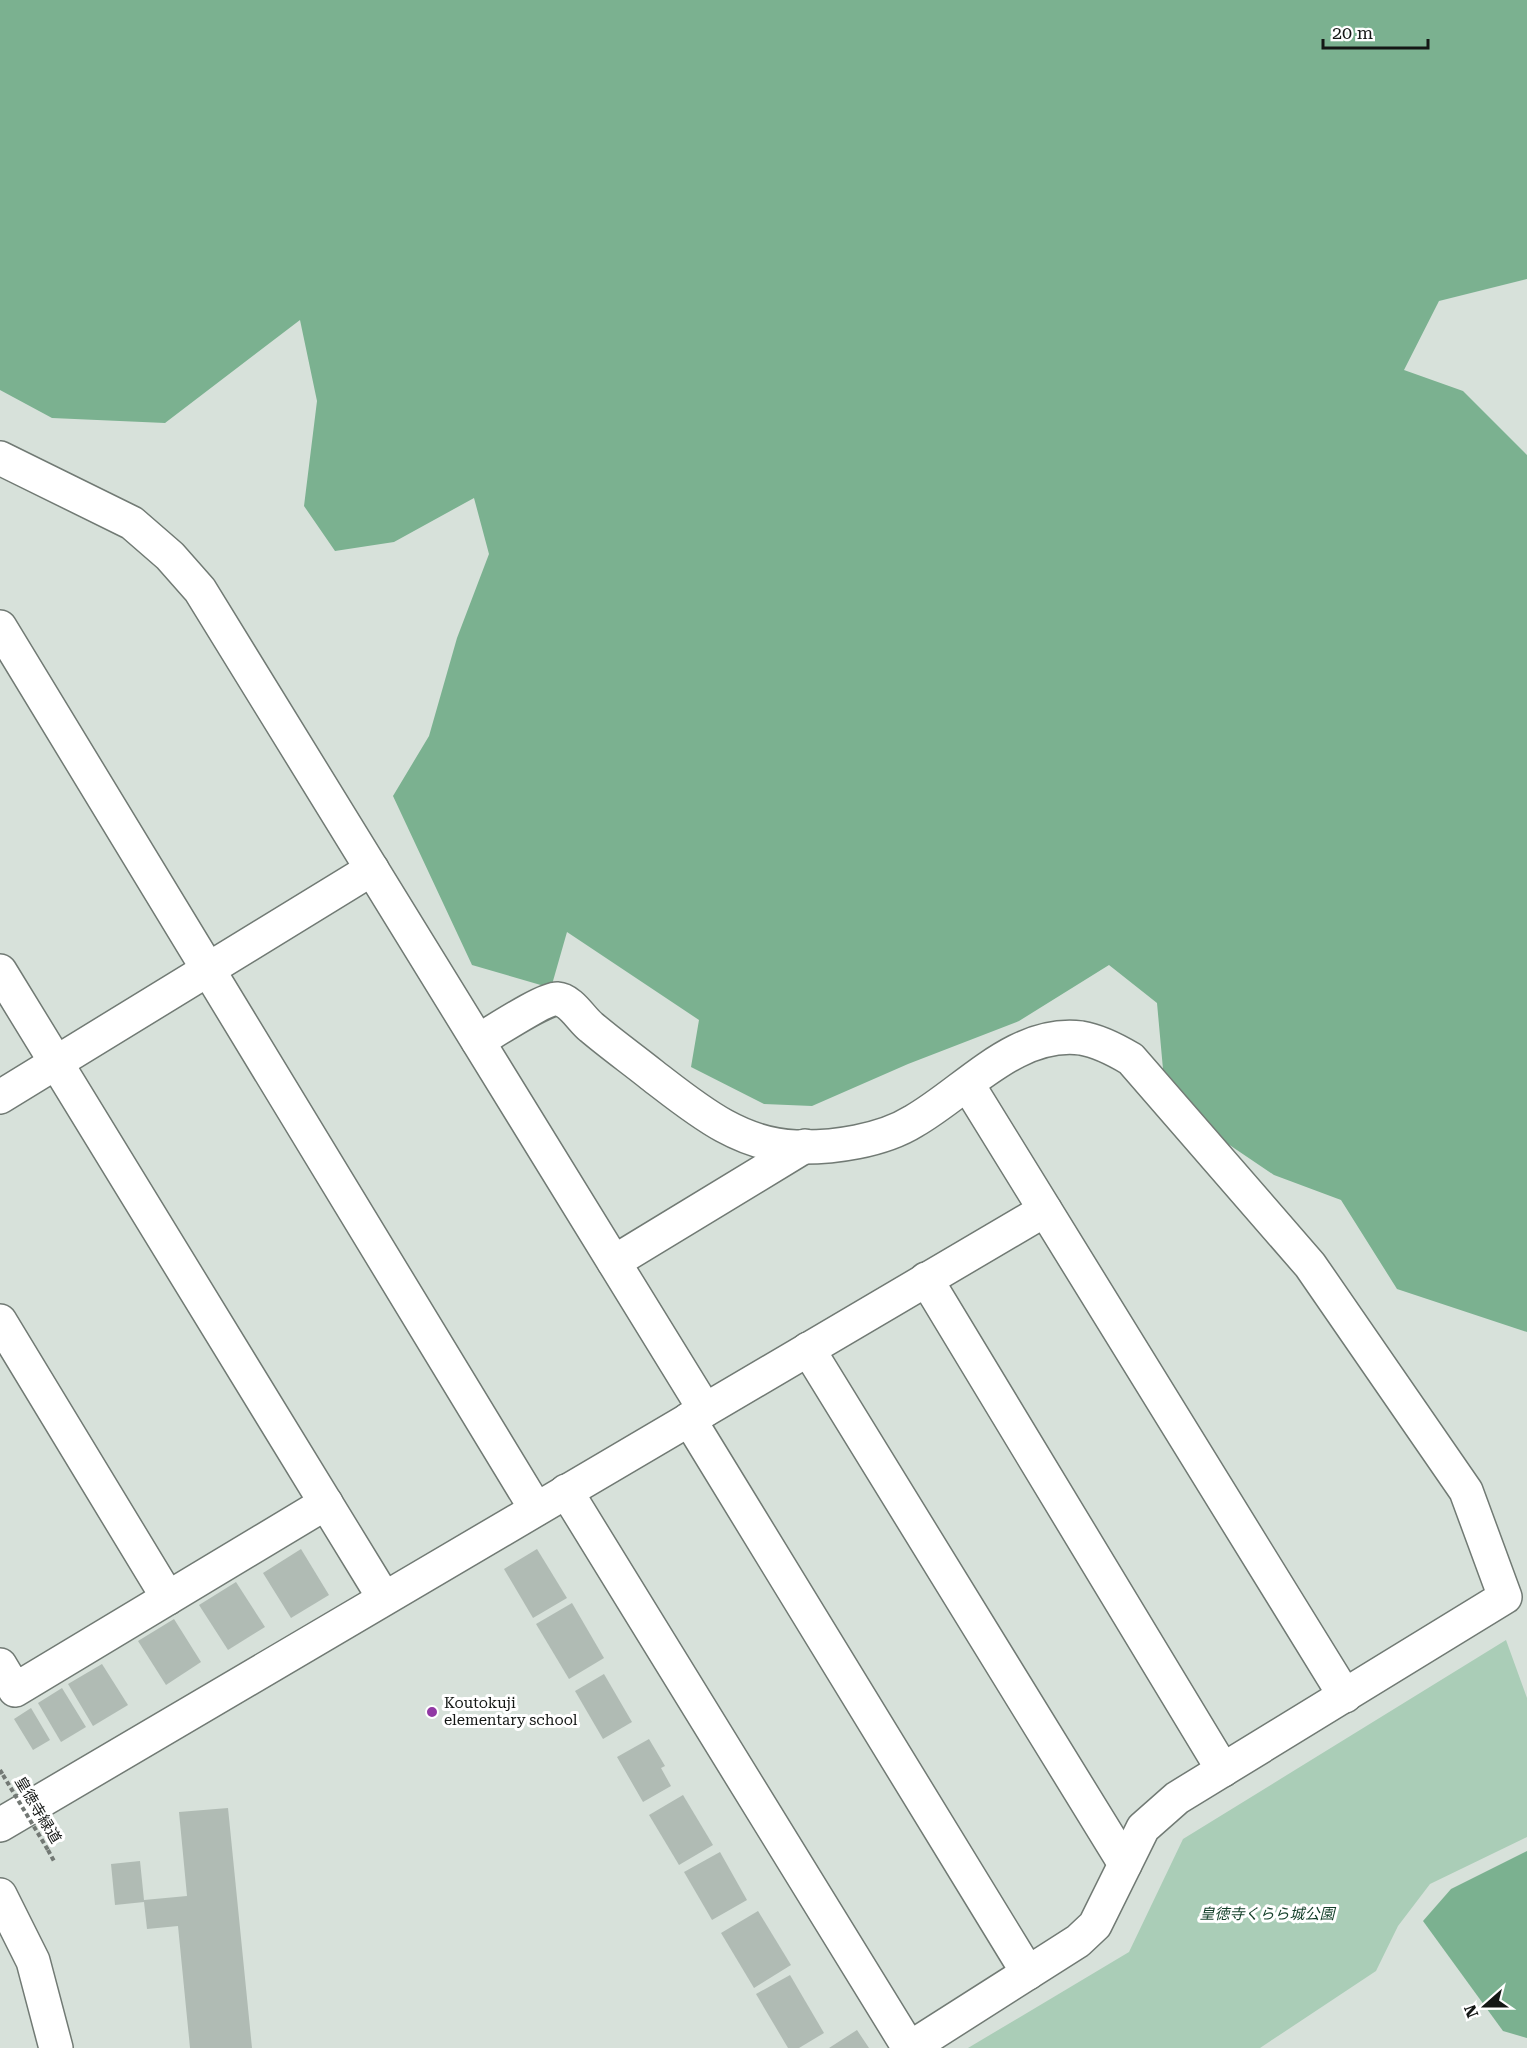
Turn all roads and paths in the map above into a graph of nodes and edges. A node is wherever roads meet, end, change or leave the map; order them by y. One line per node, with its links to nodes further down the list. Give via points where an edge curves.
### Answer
1 (0, 458): 3 (street, via 132,523 170,556 200,590)
2 (0, 627): 4 (street)
3 (372, 869): 4 (street); 6 (street)
4 (208, 969): 7 (street); 19 (street)
5 (0, 971): 7 (street)
6 (478, 1041): 10 (street, via 556,998 568,1002 592,1029 706,1116 741,1134 794,1147); 12 (street)
7 (56, 1063): 9 (street); 18 (street)
8 (968, 1085): 10 (street, via 913,1122 890,1132); 11 (street); 23 (street, via 1012,1054 1043,1041 1082,1038 1131,1059 1310,1265 1466,1491 1505,1597)
9 (0, 1097)
10 (805, 1146): 12 (street)
11 (1045, 1210): 13 (street); 23 (street)
12 (614, 1262): 16 (street)
13 (926, 1279): 15 (street); 24 (street)
14 (0, 1321): 20 (street)
15 (808, 1349): 16 (street); 28 (street)
16 (697, 1415): 17 (street); 30 (street)
17 (566, 1491): 19 (street); 32 (street)
18 (326, 1503): 20 (street); 21 (street)
19 (536, 1509): 21 (street)
20 (168, 1598): 22 (street, via 15,1690)
21 (384, 1598): 26 (street)
22 (0, 1665)
23 (1345, 1696): 24 (street)
24 (1223, 1770): 28 (street, via 1157,1813 1143,1828)
25 (1, 1773): 27 (path, 皇徳寺緑道, bridge)
26 (0, 1825)
27 (55, 1863)
28 (1125, 1864): 30 (street, via 1095,1925 1078,1941)
29 (0, 1894): 31 (street, via 33,1961)
30 (1028, 1973): 32 (street)
31 (56, 2048)
32 (909, 2048)

